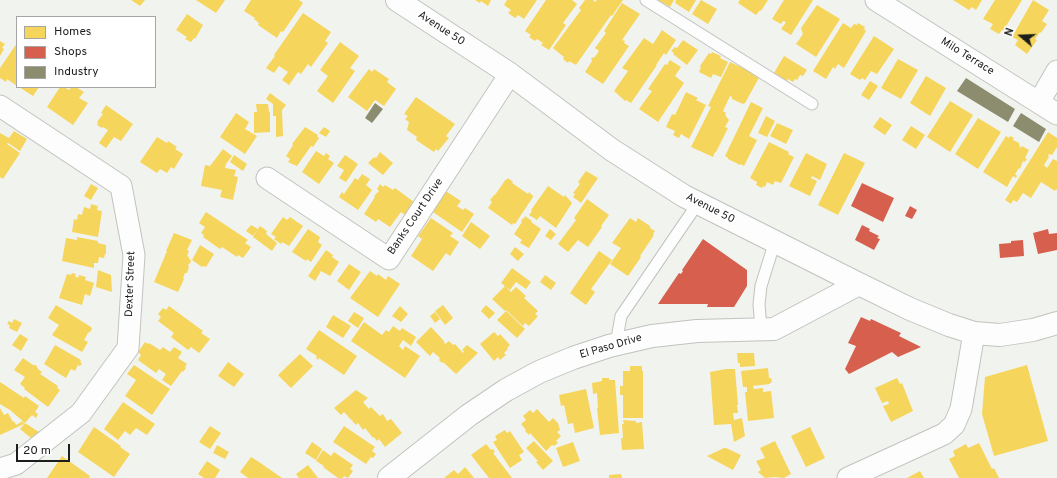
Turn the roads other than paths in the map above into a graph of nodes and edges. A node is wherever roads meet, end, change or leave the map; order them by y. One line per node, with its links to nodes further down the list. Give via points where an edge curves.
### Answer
1 (398, 0): 5 (street, Avenue 50)
2 (646, 0): 7 (lane)
3 (876, 0): 6 (street, Milo Terrace)
4 (1057, 71): 6 (street)
5 (510, 74): 10 (street, Banks Court Drive, via 389,259); 11 (street, Avenue 50, via 612,150)
6 (1039, 102): 9 (street, Milo Terrace)
7 (812, 104)
8 (0, 106): 18 (street, Dexter Street, via 121,186 134,255 128,348 81,413 16,464)
9 (1057, 114)
10 (267, 178)
11 (698, 203): 12 (street, Avenue 50); 17 (lane, via 621,316)
12 (775, 241): 13 (street, Avenue 50); 15 (lane, via 761,286)
13 (859, 284): 15 (street, El Paso Drive, via 774,329); 16 (street, Avenue 50, via 910,309)
14 (1057, 323): 16 (street, Avenue 50, via 1000,335)
15 (761, 330): 17 (street, El Paso Drive, via 697,331 652,336)
16 (974, 333): 20 (street, via 961,409 954,425 944,434)
17 (616, 344): 19 (street, El Paso Drive, via 539,372 506,390 469,415)
18 (0, 469)
19 (389, 478)
20 (848, 478)

